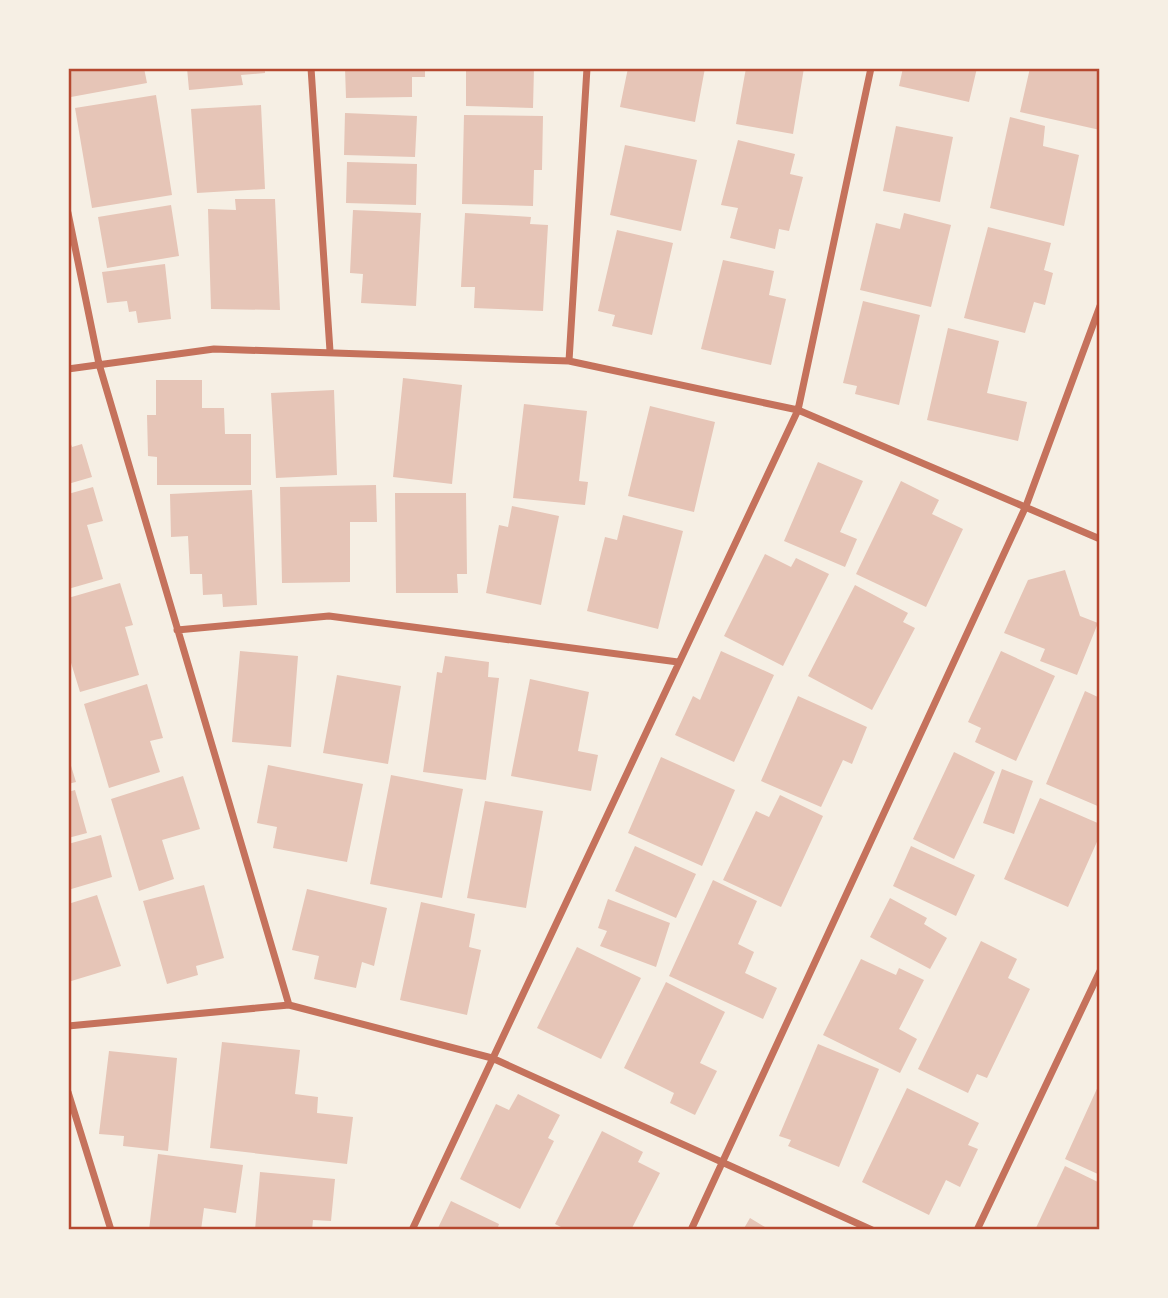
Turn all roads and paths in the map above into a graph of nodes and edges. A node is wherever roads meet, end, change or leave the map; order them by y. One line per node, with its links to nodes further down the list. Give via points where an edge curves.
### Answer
1 (311, 68): 6 (street)
2 (587, 68): 7 (street)
3 (871, 68): 10 (street)
4 (68, 214): 8 (street)
5 (1100, 306): 11 (street)
6 (330, 351): 7 (street); 8 (street, via 214,349)
7 (569, 362): 10 (street)
8 (99, 364): 9 (street); 13 (street)
9 (68, 369)
10 (798, 410): 11 (street); 14 (street)
11 (1026, 506): 12 (street); 20 (street)
12 (1100, 538)
13 (177, 629): 14 (street, via 329,616); 16 (street)
14 (678, 662): 18 (street)
15 (1100, 971): 25 (street)
16 (289, 1005): 17 (street); 18 (street)
17 (68, 1026)
18 (492, 1058): 20 (street); 22 (street)
19 (68, 1092): 21 (street)
20 (722, 1162): 23 (street); 24 (street)
21 (111, 1230)
22 (412, 1230)
23 (691, 1230)
24 (872, 1230)
25 (977, 1230)

